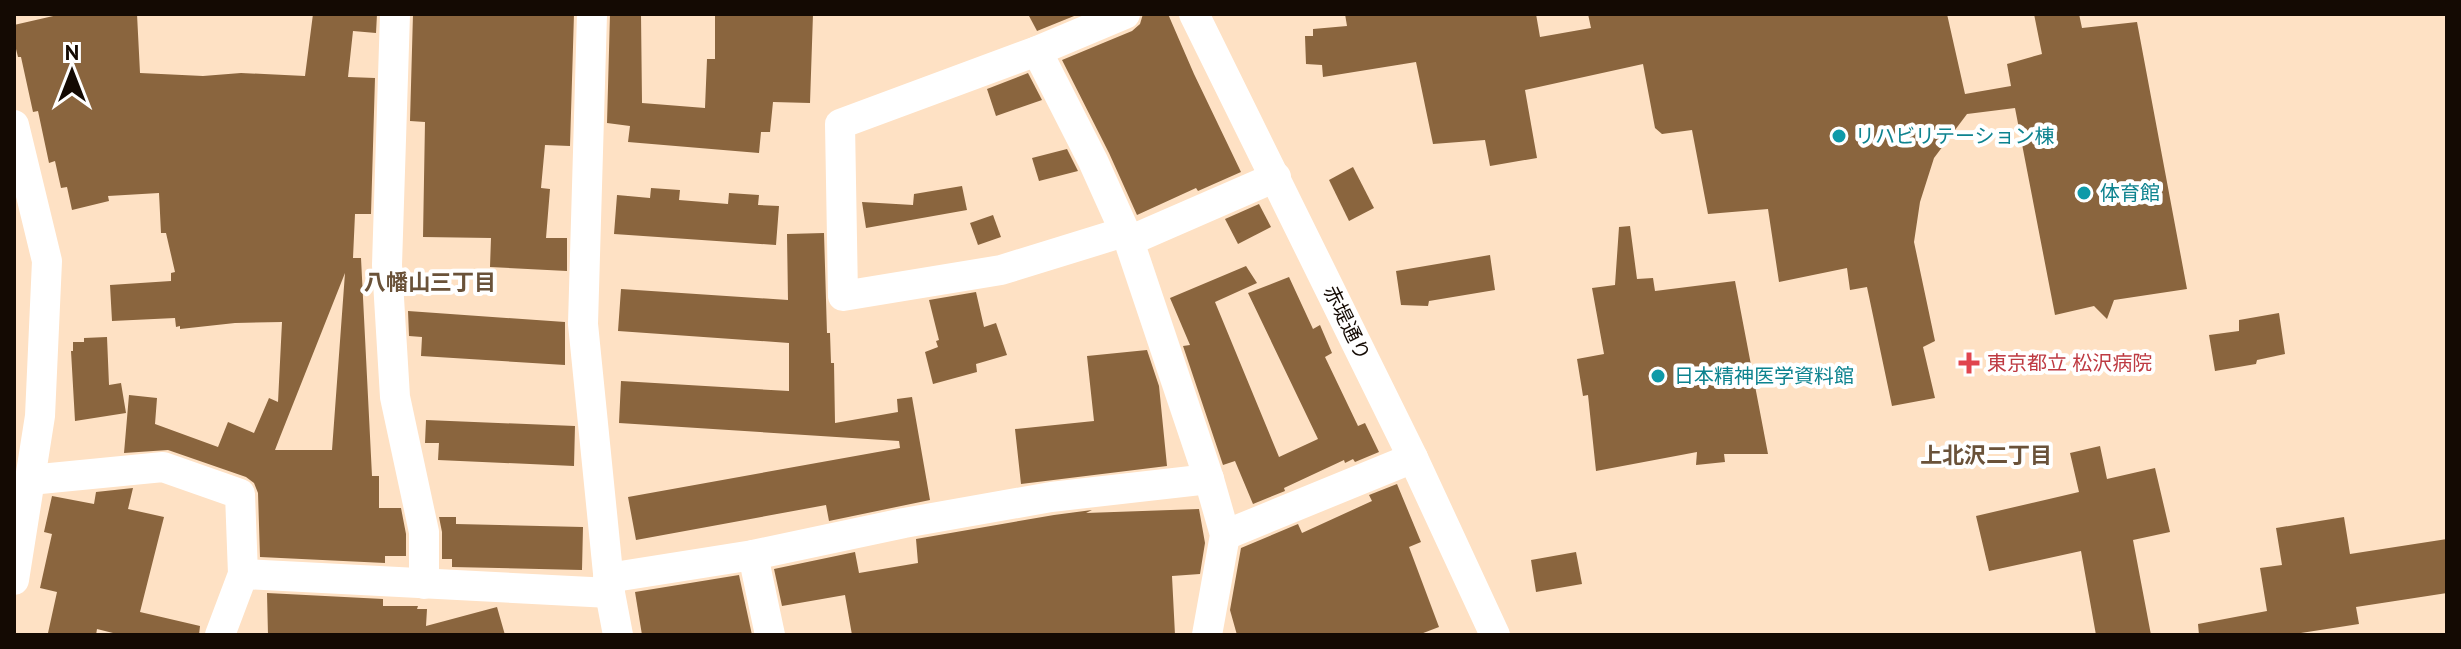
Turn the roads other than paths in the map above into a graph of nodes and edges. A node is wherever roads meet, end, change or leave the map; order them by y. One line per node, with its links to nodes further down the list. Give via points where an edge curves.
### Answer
1 (395, 14): 16 (street, via 387,265 395,397 424,532)
2 (592, 14): 17 (street, via 583,324)
3 (1125, 14): 5 (street)
4 (1194, 14): 7 (street, 赤堤通り)
5 (1037, 51): 8 (street); 8 (street, via 840,124 843,296 1001,270)
6 (14, 125): 11 (street, via 47,261 40,416)
7 (1276, 177): 8 (street); 9 (street, 赤堤通り)
8 (1127, 236): 10 (street)
9 (1413, 458): 12 (street); 22 (street, 赤堤通り)
10 (1209, 479): 12 (street); 13 (street, via 1051,497)
11 (30, 480): 14 (street, via 163,467 240,494); 15 (street)
12 (1225, 535): 21 (street)
13 (753, 555): 17 (street); 20 (street)
14 (243, 574): 16 (street); 18 (street)
15 (14, 580)
16 (424, 584): 17 (street)
17 (609, 586): 19 (street)
18 (220, 635)
19 (618, 635)
20 (770, 635)
21 (1207, 635)
22 (1495, 635)

